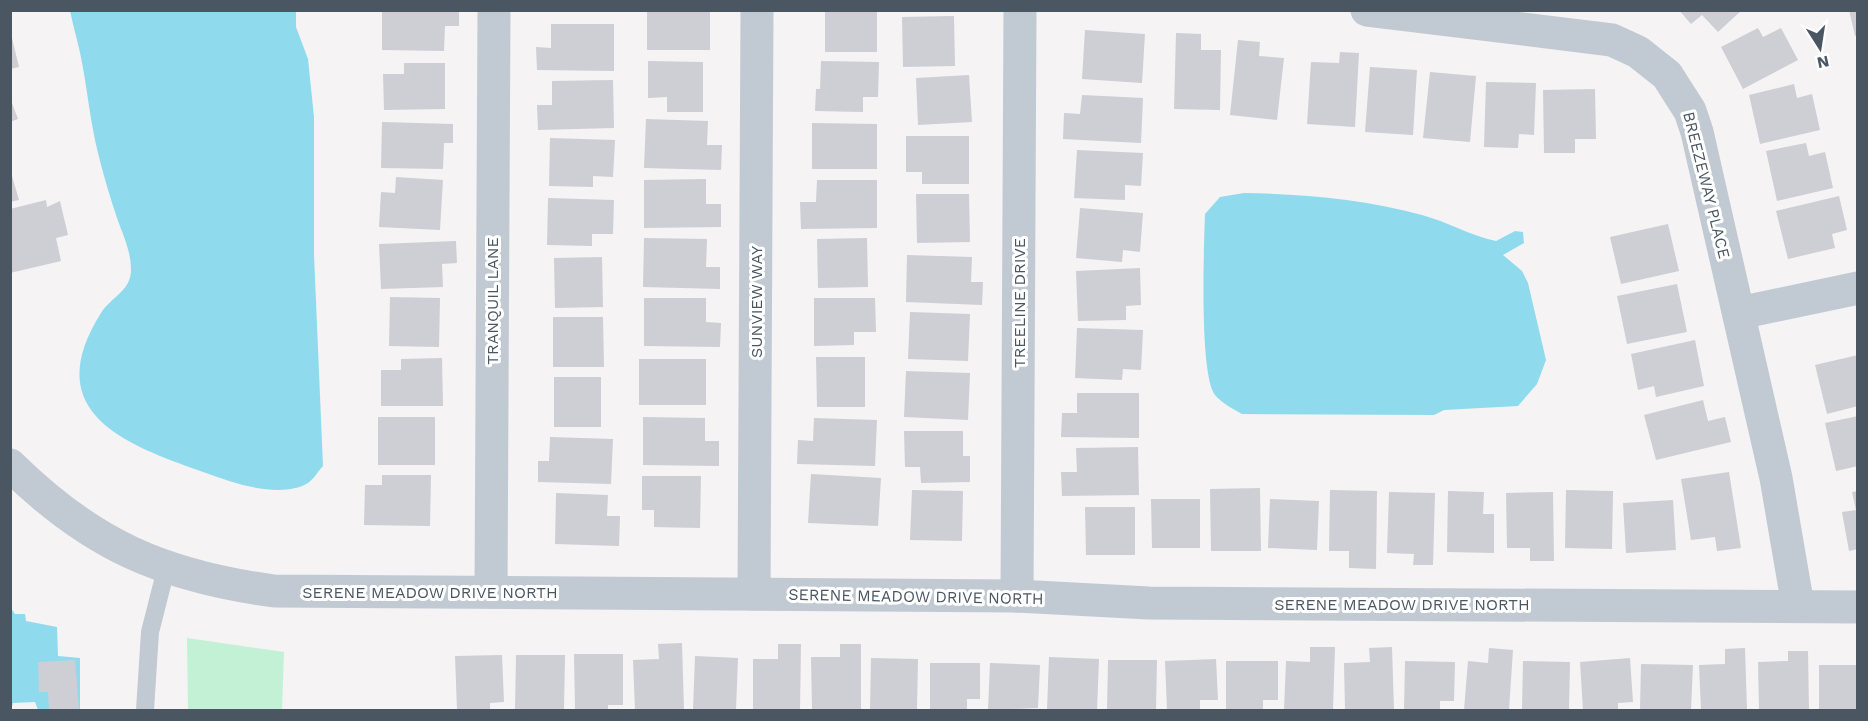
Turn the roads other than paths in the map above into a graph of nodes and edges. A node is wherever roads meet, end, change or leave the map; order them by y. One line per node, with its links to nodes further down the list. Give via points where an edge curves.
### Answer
1 (494, 10): 9 (street, TRANQUIL LANE)
2 (757, 10): 10 (street, SUNVIEW WAY)
3 (1020, 10): 11 (street, TREELINE DRIVE)
4 (1367, 10): 6 (street, BREEZEWAY PLACE, via 1591,36 1612,40 1651,60 1674,83 1690,111)
5 (1857, 288): 6 (street)
6 (1739, 313): 12 (street, BREEZEWAY PLACE, via 1776,478)
7 (10, 465): 8 (street, SERENE MEADOW DRIVE NORTH, via 40,495 81,526)
8 (166, 569): 9 (street, SERENE MEADOW DRIVE NORTH, via 223,584 274,591); 14 (lane, via 150,632)
9 (491, 592): 10 (street, SERENE MEADOW DRIVE NORTH)
10 (754, 594): 11 (street, SERENE MEADOW DRIVE NORTH)
11 (1017, 596): 12 (street, SERENE MEADOW DRIVE NORTH, via 1149,603)
12 (1798, 606): 13 (street, SERENE MEADOW DRIVE NORTH)
13 (1857, 606)
14 (145, 711)

